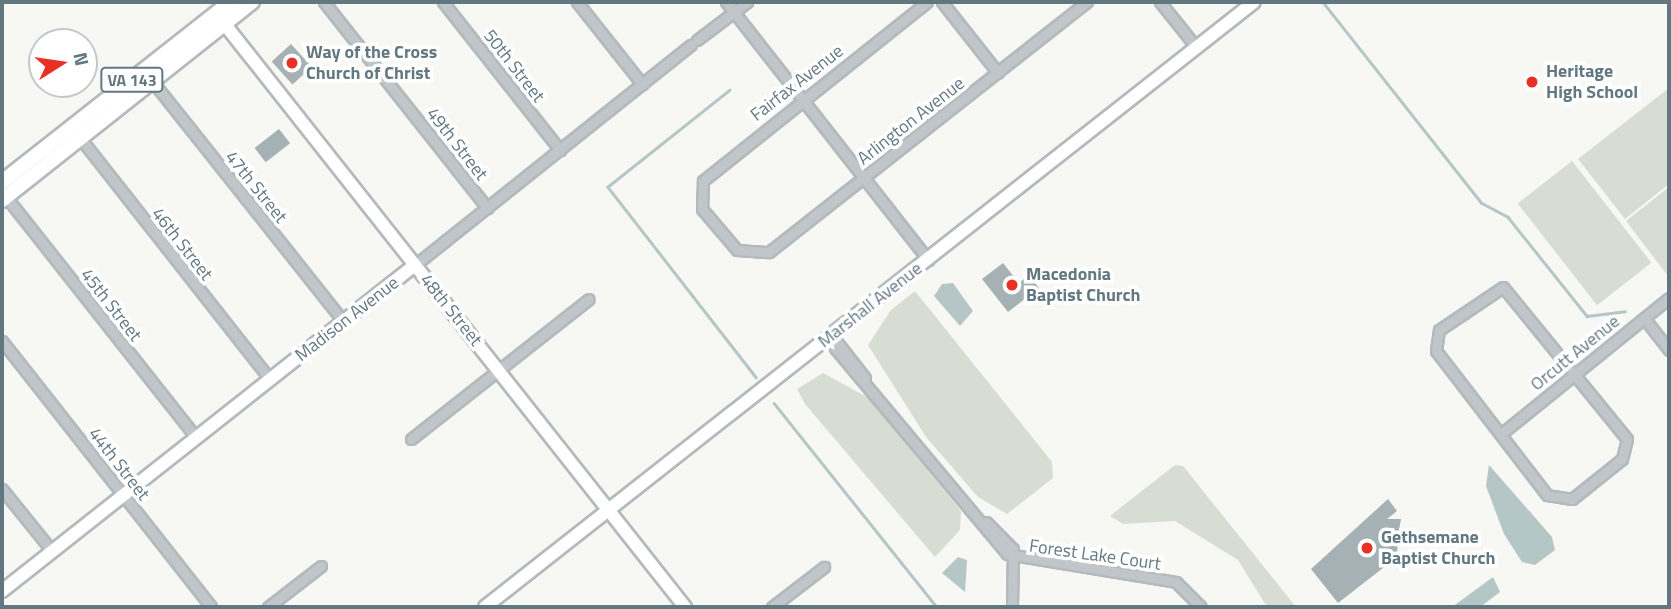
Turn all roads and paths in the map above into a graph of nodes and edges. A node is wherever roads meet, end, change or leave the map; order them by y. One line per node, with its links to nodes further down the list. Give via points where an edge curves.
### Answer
1 (231, 2): 14 (main road, VA 143)
2 (252, 2): 14 (main road, VA 143)
3 (324, 2): 24 (street, 49th Street)
4 (443, 2): 21 (street, 50th Street)
5 (577, 2): 18 (street)
6 (726, 2): 13 (street)
7 (747, 2): 13 (street, Madison Avenue)
8 (927, 2): 19 (street, Fairfax Avenue)
9 (942, 2): 16 (street)
10 (1087, 2): 16 (street, Arlington Avenue)
11 (1160, 2): 15 (street)
12 (1254, 2): 15 (street, Marshall Avenue)
13 (734, 12): 18 (street, Madison Avenue); 19 (street)
14 (220, 18): 17 (main road, VA 143); 27 (street, 48th Street)
15 (1196, 47): 26 (street, Marshall Avenue)
16 (998, 73): 22 (street, Arlington Avenue)
17 (148, 76): 20 (main road, VA 143); 31 (street, 47th Street)
18 (642, 84): 21 (street, Madison Avenue)
19 (802, 99): 22 (street); 25 (street, Fairfax Avenue, via 707,176 698,197 735,248)
20 (76, 133): 23 (main road, VA 143); 37 (street, 46th Street)
21 (559, 150): 24 (street, Madison Avenue)
22 (863, 178): 25 (street, Arlington Avenue, via 769,252); 26 (street)
23 (3, 193): 39 (street, 45th Street)
24 (487, 208): 27 (street, Madison Avenue)
25 (749, 255)
26 (928, 260): 32 (street, Marshall Avenue)
27 (415, 265): 31 (street, Madison Avenue); 35 (street, 48th Street)
28 (1669, 298): 30 (street, Orcutt Avenue)
29 (589, 299): 35 (street)
30 (1644, 318): 34 (street); 36 (street, Orcutt Avenue)
31 (344, 322): 37 (street, Madison Avenue)
32 (832, 335): 43 (street, Marshall Avenue); 45 (street, Forest Lake Court, via 835,348)
33 (2, 341): 42 (street, 44th Street)
34 (1669, 350)
35 (498, 370): 40 (street); 43 (street, 48th Street)
36 (1576, 372): 38 (street, Orcutt Avenue); 38 (street, via 1627,439 1625,455 1613,467 1578,495 1558,500); 38 (street, via 1503,287 1447,323 1436,334 1436,351)
37 (270, 379): 39 (street, Madison Avenue)
38 (1500, 434)
39 (196, 437): 42 (street, Madison Avenue)
40 (411, 439)
41 (2, 489): 44 (street)
42 (124, 495): 44 (street, Madison Avenue); 49 (street, 44th Street)
43 (608, 509): 51 (street, Marshall Avenue); 52 (street, 48th Street)
44 (52, 551): 48 (street, Madison Avenue)
45 (1016, 560): 54 (street, Forest Lake Court); 55 (street, Forest Lake Court, via 1176,582)
46 (321, 566): 50 (street)
47 (824, 567): 53 (street)
48 (2, 591)
49 (211, 607)
50 (268, 607)
51 (485, 607)
52 (685, 607)
53 (772, 607)
54 (1012, 607)
55 (1201, 607)

